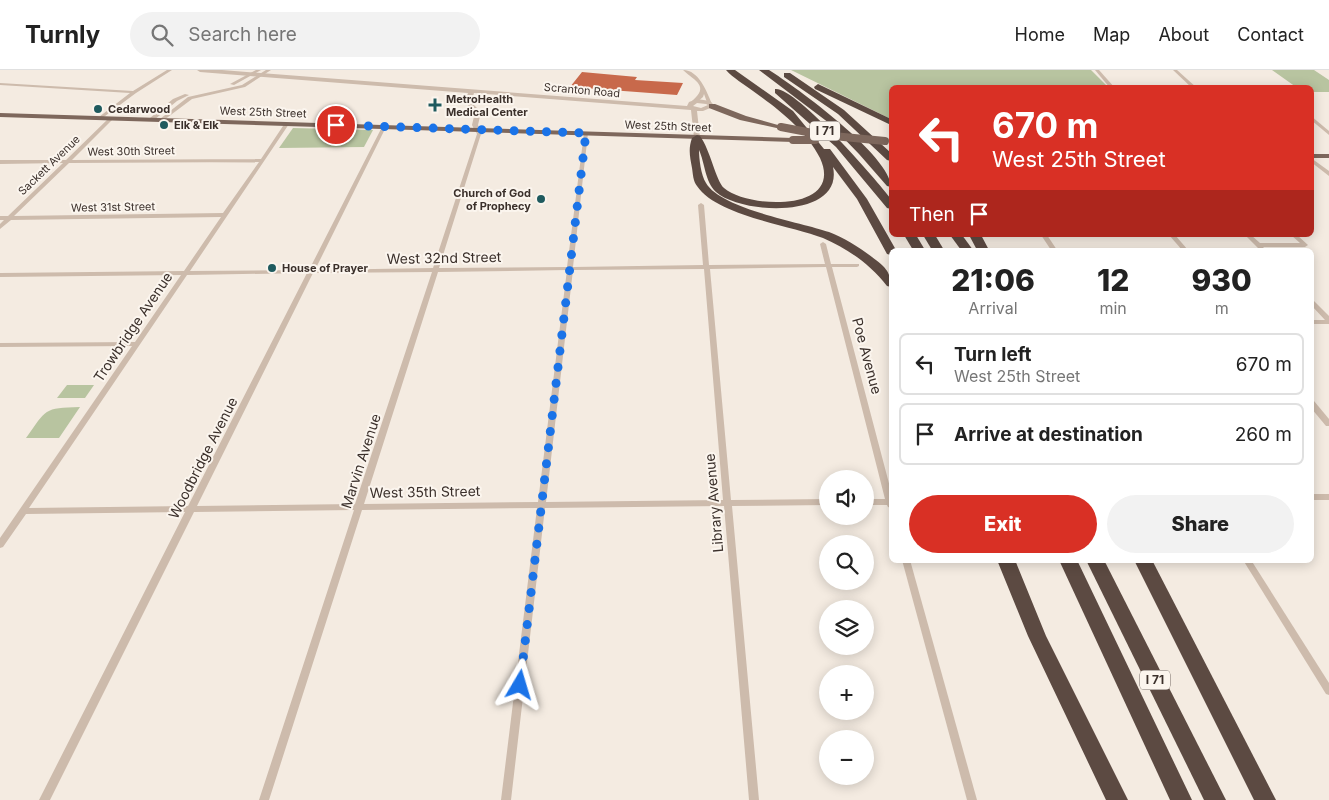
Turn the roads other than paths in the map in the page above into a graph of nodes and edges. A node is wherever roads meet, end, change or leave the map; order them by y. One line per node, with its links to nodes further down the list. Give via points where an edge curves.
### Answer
1 (170, 70): 21 (street)
2 (200, 70): 14 (street, Scranton Road)
3 (269, 70): 13 (street)
4 (685, 70): 18 (street)
5 (725, 70): 19 (highway)
6 (730, 70): 19 (highway)
7 (746, 70): 51 (highway, I 71, via 796,104 823,128 859,165)
8 (763, 70): 50 (highway, I 71, via 838,127)
9 (778, 70): 42 (highway, via 841,112)
10 (784, 70): 33 (highway)
11 (1097, 70): 16 (street)
12 (1175, 70): 17 (street)
13 (261, 72): 14 (street, Scranton Road); 20 (street, Scranton Road); 23 (street, via 243,86)
14 (253, 74): 22 (street, via 236,83)
15 (0, 84): 21 (street)
16 (1110, 85)
17 (1192, 85)
18 (703, 88): 24 (street); 25 (street)
19 (756, 88): 26 (highway)
20 (472, 91): 24 (street, Scranton Road); 37 (street, via 468,102 478,112 474,125)
21 (134, 92): 28 (street)
22 (177, 99): 23 (street); 30 (street)
23 (185, 100): 31 (street)
24 (693, 106): 25 (street, Scranton Road); 34 (street)
25 (710, 106): 34 (street); 41 (main road, bridge, via 818,135)
26 (782, 107): 40 (highway, via 808,134 829,171 829,184 824,192 804,201 750,203 727,195 715,184 705,148); 72 (highway, via 826,150 850,182)
27 (0, 114): 28 (main road, West 25th Street)
28 (101, 118): 29 (main road, West 25th Street)
29 (112, 118): 30 (main road, West 25th Street); 48 (street, Sackett Avenue)
30 (152, 119): 31 (main road, West 25th Street)
31 (162, 120): 35 (main road, West 25th Street)
32 (1314, 120): 39 (street)
33 (889, 121)
34 (697, 122): 40 (street)
35 (286, 124): 36 (main road, West 25th Street); 45 (street, Trowbridge Avenue)
36 (384, 127): 37 (main road, West 25th Street); 77 (street, Woodbridge Avenue)
37 (477, 130): 38 (main road, West 25th Street); 78 (street, Marvin Avenue, via 479,134)
38 (586, 133): 40 (main road, West 25th Street); 76 (street)
39 (1329, 134)
40 (697, 138): 41 (main road, West 25th Street, bridge); 81 (highway, via 693,148 699,178 712,195 728,204 839,241 865,257)
41 (888, 141)
42 (889, 156)
43 (1329, 156): 44 (main road)
44 (1314, 157)
45 (262, 160): 48 (street, West 30th Street); 53 (street, Trowbridge Avenue)
46 (1314, 160): 49 (street)
47 (0, 162): 48 (street, West 30th Street)
48 (68, 162): 55 (street, Sackett Avenue)
49 (1329, 174)
50 (889, 182)
51 (889, 203)
52 (702, 205): 75 (street, Library Avenue)
53 (226, 215): 55 (street, West 31st Street); 79 (street, Trowbridge Avenue)
54 (0, 218): 55 (street, West 31st Street)
55 (9, 218): 56 (street, Sackett Avenue)
56 (0, 227)
57 (911, 237): 66 (highway)
58 (930, 237): 67 (highway)
59 (957, 237): 68 (highway)
60 (1045, 237): 69 (street)
61 (1174, 237): 70 (street)
62 (1250, 237): 65 (street)
63 (1296, 237): 65 (street, via 1305,245)
64 (823, 244): 74 (street, Poe Avenue)
65 (1258, 245): 71 (street)
66 (918, 248)
67 (937, 248)
68 (966, 248)
69 (1053, 248)
70 (1183, 248)
71 (1261, 248)
72 (889, 249)
73 (857, 265): 74 (street, West 32nd Street)
74 (829, 266): 75 (street, West 32nd Street); 89 (street, Poe Avenue)
75 (708, 267): 76 (street, West 32nd Street); 94 (street, Library Avenue)
76 (569, 270): 78 (street, West 32nd Street); 96 (street)
77 (312, 271): 78 (street, West 32nd Street); 79 (street, West 32nd Street); 98 (street, Woodbridge Avenue)
78 (434, 271): 97 (street, Marvin Avenue)
79 (186, 272): 80 (street, West 32nd Street); 85 (street, Trowbridge Avenue)
80 (0, 276)
81 (889, 281)
82 (1314, 305): 83 (street)
83 (1329, 321): 84 (street)
84 (1314, 322)
85 (138, 344): 86 (street); 99 (street, Trowbridge Avenue)
86 (0, 345)
87 (1314, 406): 88 (street)
88 (1329, 424)
89 (889, 495)
90 (1314, 497): 91 (street)
91 (1329, 497)
92 (819, 502): 94 (street, West 35th Street)
93 (874, 502): 95 (street)
94 (728, 503): 96 (street, West 35th Street); 111 (street, Library Avenue)
95 (889, 503)
96 (542, 505): 97 (street, West 35th Street); 110 (street)
97 (360, 507): 98 (street, West 35th Street); 109 (street, Marvin Avenue)
98 (191, 510): 99 (street, West 35th Street); 108 (street, Woodbridge Avenue)
99 (24, 511): 100 (street, Trowbridge Avenue)
100 (0, 545)
101 (907, 563): 112 (street)
102 (1007, 563): 113 (highway, via 1037,636)
103 (1069, 563): 114 (highway, I 71)
104 (1096, 563): 115 (highway, I 71)
105 (1145, 563): 116 (highway)
106 (1249, 563): 107 (street)
107 (1329, 691)
108 (44, 800)
109 (264, 800)
110 (506, 800)
111 (754, 800)
112 (972, 800)
113 (1116, 800)
114 (1181, 800)
115 (1215, 800)
116 (1265, 800)

